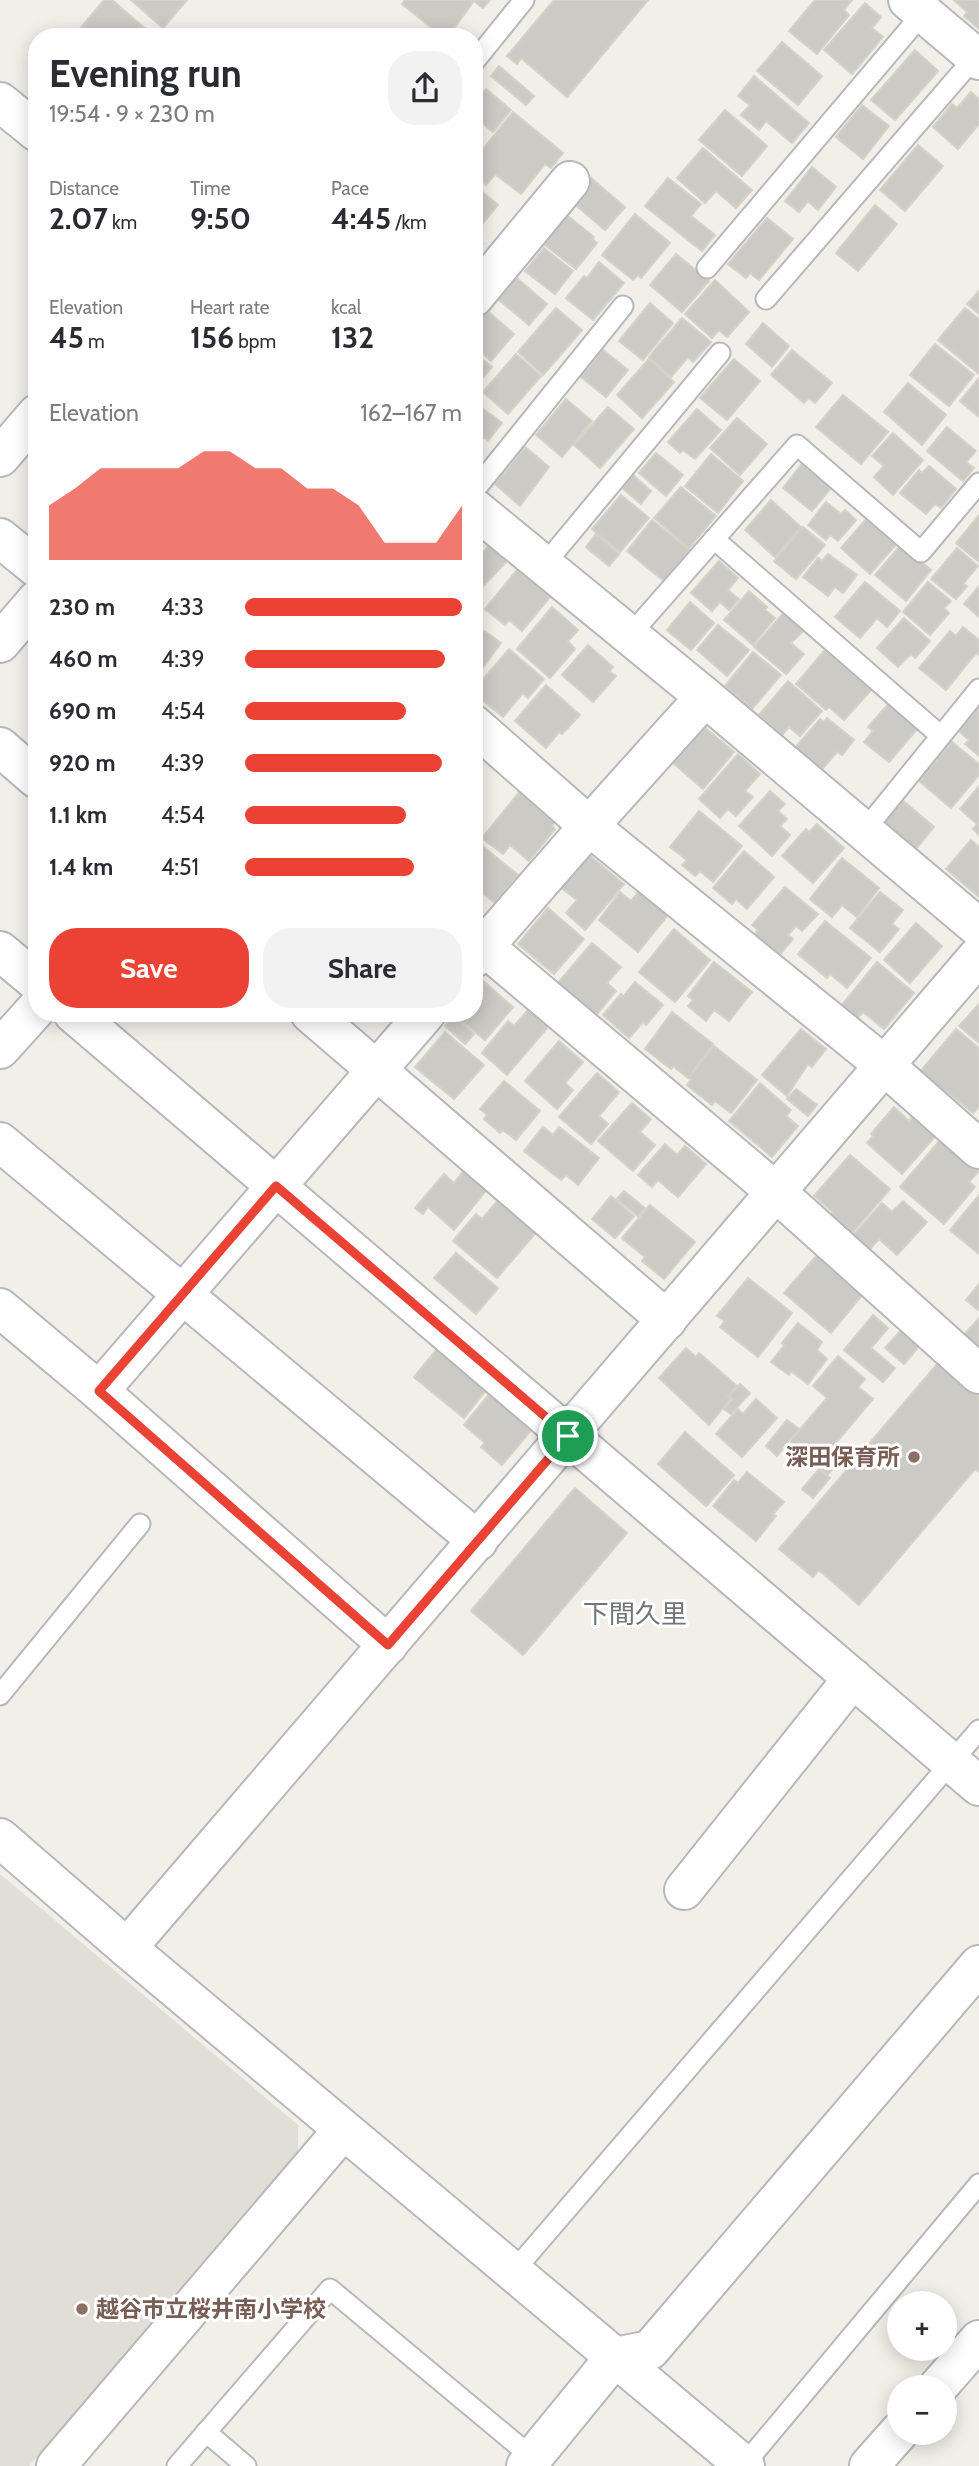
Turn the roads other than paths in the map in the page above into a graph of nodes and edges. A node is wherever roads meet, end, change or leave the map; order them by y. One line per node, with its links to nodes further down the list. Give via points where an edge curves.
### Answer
1 (524, 0): 3 (lane)
2 (916, 6): 4 (street); 8 (lane)
3 (483, 51)
4 (977, 59): 10 (lane)
5 (0, 102): 6 (street)
6 (28, 125)
7 (570, 181): 9 (street)
8 (707, 268)
9 (483, 286)
10 (766, 299)
11 (623, 306): 15 (lane)
12 (720, 353): 21 (lane)
13 (28, 424): 14 (street)
14 (0, 457)
15 (483, 480)
16 (979, 483): 19 (lane, via 921,552 797,444)
17 (483, 515): 21 (street)
18 (0, 537): 20 (street)
19 (714, 540): 23 (lane); 28 (lane)
20 (28, 560)
21 (544, 565): 23 (street)
22 (28, 610): 24 (street)
23 (630, 635): 26 (street)
24 (0, 643)
25 (979, 689): 28 (lane)
26 (705, 697): 31 (street); 32 (street)
27 (483, 734): 31 (street)
28 (941, 736): 32 (lane)
29 (0, 747): 30 (street)
30 (28, 771)
31 (589, 826): 34 (street); 44 (street)
32 (864, 831): 33 (street)
33 (979, 928)
34 (483, 942)
35 (0, 951): 38 (street)
36 (483, 951): 49 (street)
37 (979, 955): 44 (street)
38 (28, 974)
39 (28, 1017): 43 (street)
40 (85, 1022): 48 (street)
41 (320, 1022): 45 (street)
42 (418, 1022): 45 (street)
43 (0, 1049)
44 (884, 1065): 47 (street); 49 (street)
45 (376, 1071): 48 (street); 52 (street)
46 (0, 1142): 50 (street)
47 (979, 1149)
48 (276, 1186): 50 (street); 55 (street)
49 (776, 1192): 52 (street); 53 (street)
50 (182, 1295): 54 (street); 57 (street)
51 (0, 1308): 54 (street)
52 (667, 1320): 55 (street)
53 (979, 1374)
54 (99, 1391): 58 (street)
55 (568, 1436): 57 (street); 59 (street)
56 (140, 1524): 60 (lane)
57 (478, 1541): 58 (street)
58 (388, 1645): 65 (street)
59 (853, 1678): 62 (street); 64 (street)
60 (0, 1695)
61 (979, 1730): 62 (lane)
62 (965, 1775): 69 (lane)
63 (0, 1838): 65 (street)
64 (684, 1890)
65 (127, 1948): 67 (street)
66 (979, 1965): 71 (street, via 650,2350)
67 (343, 2130): 69 (street); 76 (street)
68 (979, 2184): 79 (lane)
69 (513, 2272): 71 (street)
70 (979, 2340): 72 (street)
71 (615, 2357): 75 (street); 79 (street)
72 (948, 2375)
73 (206, 2432): 75 (lane, via 330,2289); 77 (lane); 78 (lane)
74 (888, 2445): 80 (street)
75 (529, 2462)
76 (56, 2466)
77 (177, 2466)
78 (246, 2466)
79 (744, 2466)
80 (869, 2466)

